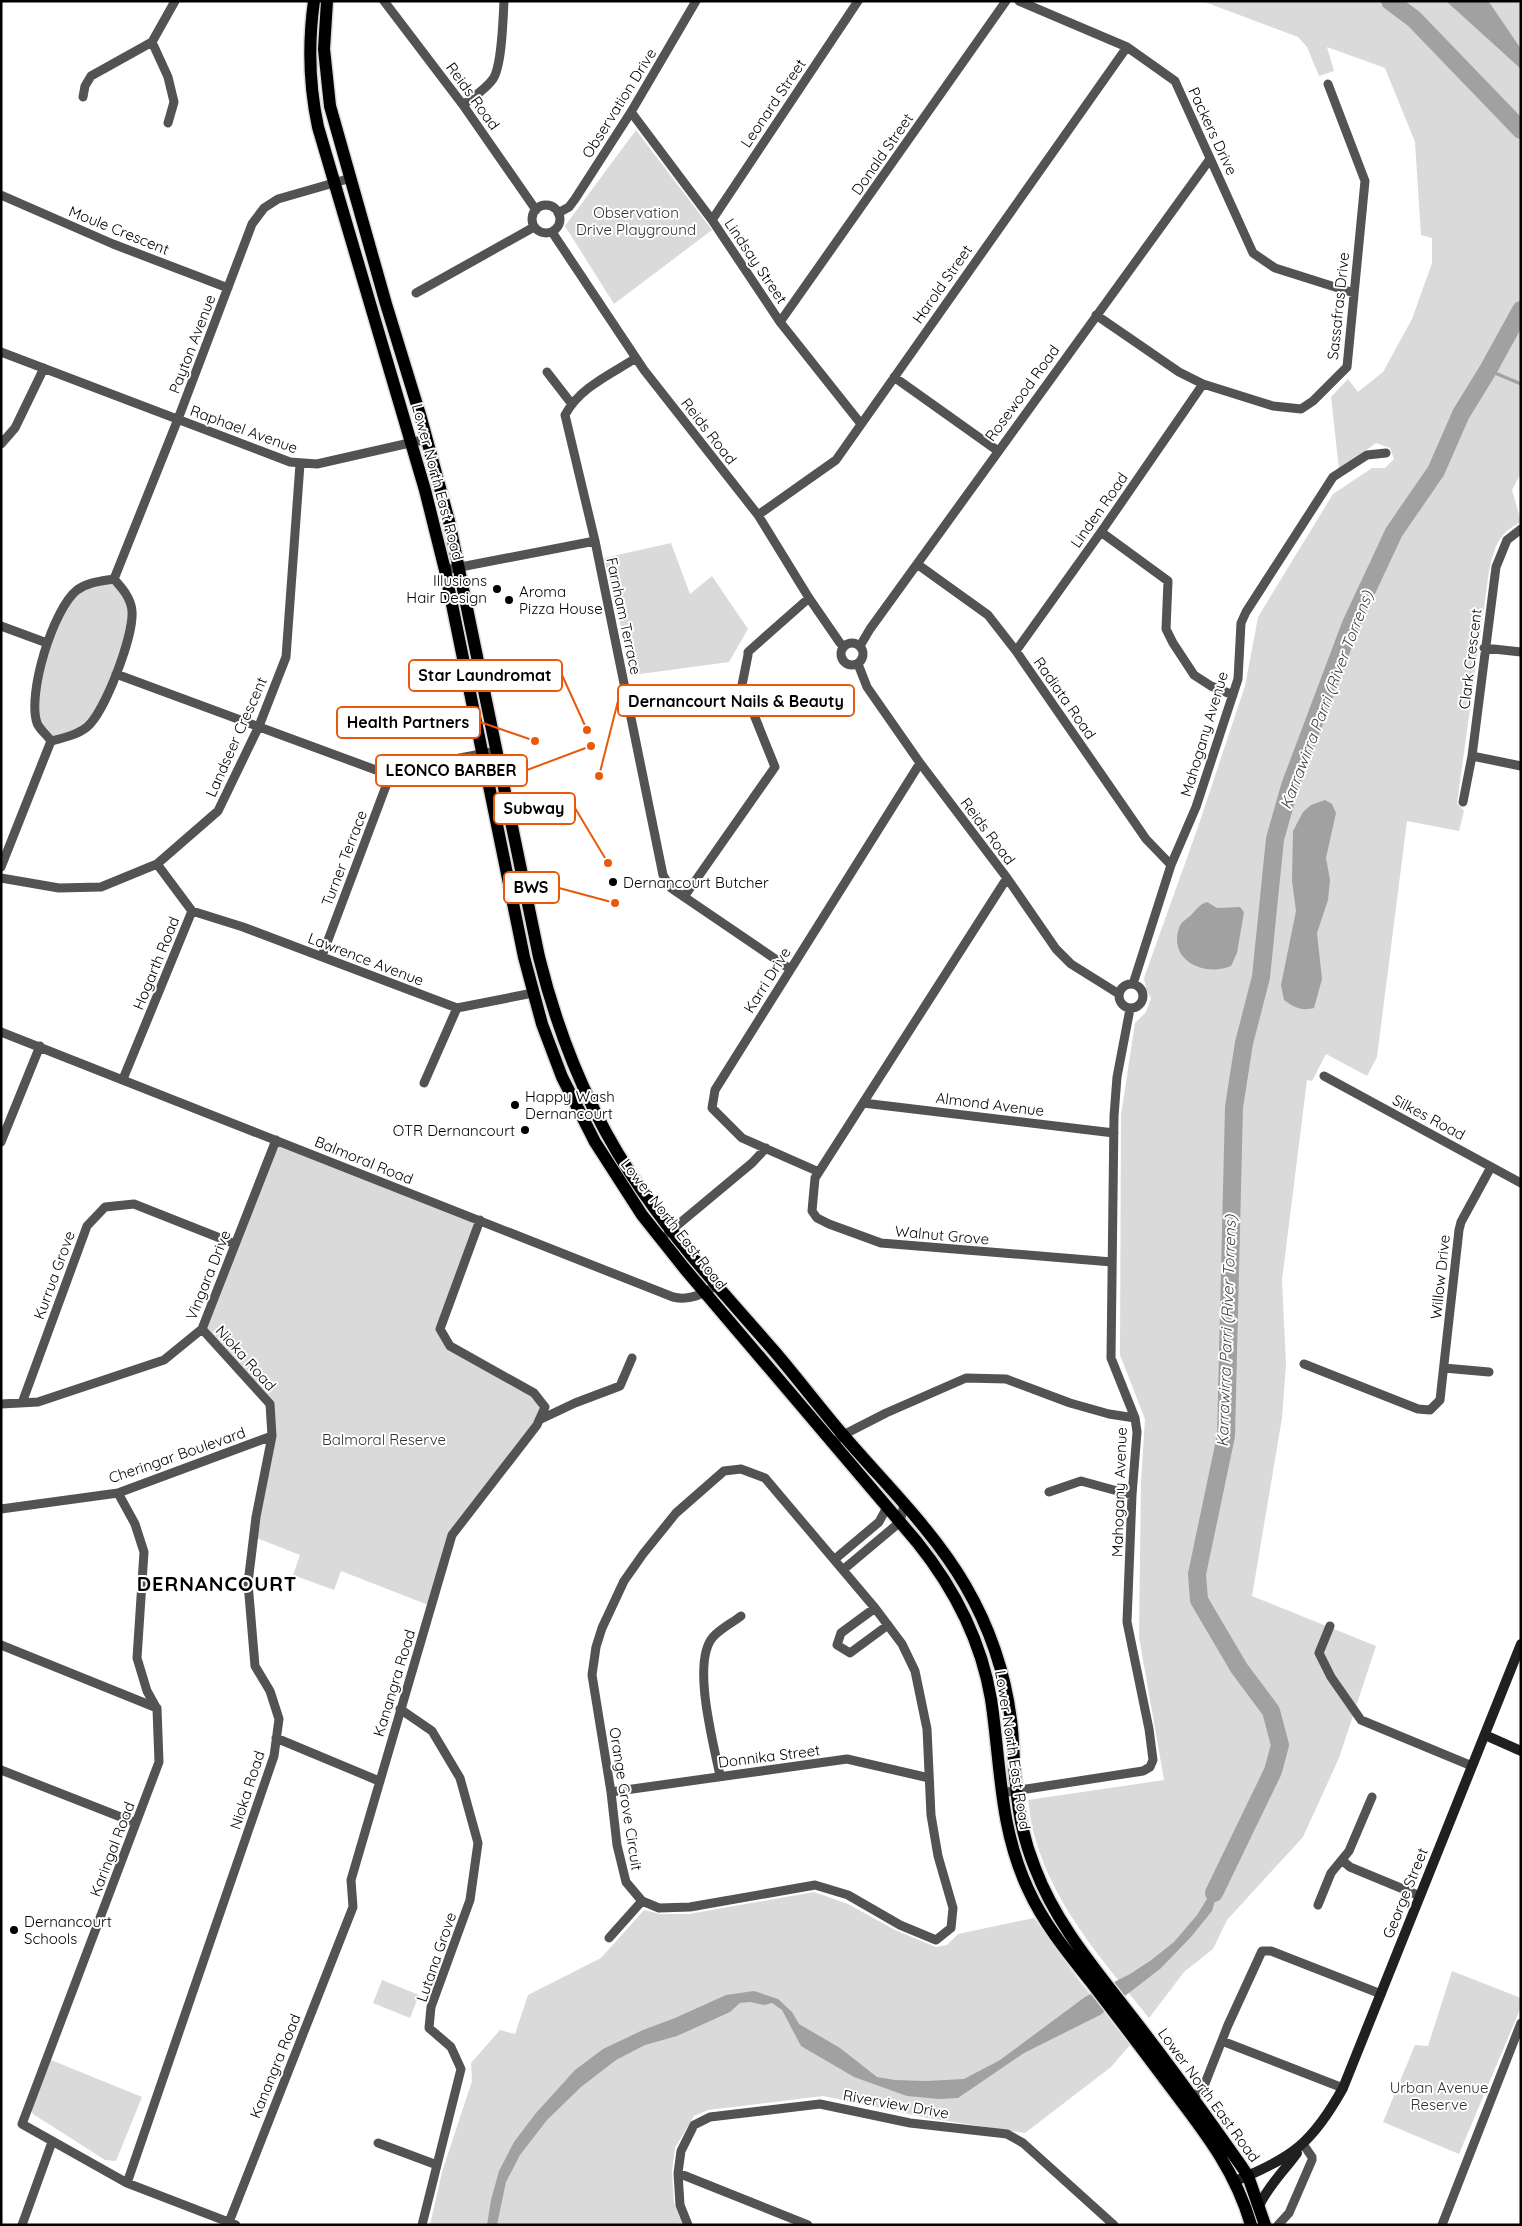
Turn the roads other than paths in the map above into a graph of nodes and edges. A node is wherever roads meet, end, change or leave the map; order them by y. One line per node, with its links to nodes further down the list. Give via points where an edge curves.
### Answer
1 (175, 1): 10 (street)
2 (314, 1): 19 (main road, Lower North East Road, via 310,51 313,98 318,127)
3 (328, 1): 18 (main road, Lower North East Road, via 324,49 327,89)
4 (384, 1): 14 (street, Reids Road)
5 (504, 1): 14 (street, via 494,78)
6 (696, 1): 15 (street, Observation Drive)
7 (858, 1): 23 (street, Leonard Street)
8 (1006, 1): 30 (street, Donald Street)
9 (1020, 1): 11 (street, Packers Drive)
10 (152, 42): 13 (street, via 91,76); 16 (street, via 168,77 174,102)
11 (1127, 47): 17 (street, Packers Drive, via 1175,81); 35 (street, Harold Street)
12 (1328, 84): 28 (street, Sassafras Drive, via 1365,181)
13 (84, 97)
14 (463, 105): 21 (street, Reids Road)
15 (631, 112): 22 (street, Observation Drive, via 569,208); 23 (street, Lindsay Street)
16 (168, 123)
17 (1210, 159): 28 (street, Packers Drive, via 1253,253 1275,268); 29 (street, Rosewood Road)
18 (351, 178): 19 (street, Payton Avenue); 40 (main road, Lower North East Road)
19 (335, 182): 26 (street, Payton Avenue, via 278,199 264,208 252,224); 41 (main road, Lower North East Road)
20 (1, 195): 26 (street, Moule Crescent, via 113,244)
21 (536, 210): 22 (street, via 544,205); 24 (street, via 532,215)
22 (558, 213): 25 (street, via 559,223)
23 (712, 220): 30 (street, Lindsay Street)
24 (534, 227): 25 (street, via 542,232); 27 (street)
25 (552, 232): 32 (street, Reids Road)
26 (228, 288): 38 (street, Payton Avenue)
27 (416, 293)
28 (1354, 293): 36 (street, Sassafras Drive, via 1347,367 1313,402 1301,409 1272,406)
29 (1096, 315): 36 (street, Sassafras Drive, via 1179,372); 43 (street, Rosewood Road)
30 (780, 322): 39 (street, Lindsay Street)
31 (1, 352): 33 (street, Raphael Avenue)
32 (636, 358): 37 (street); 46 (street, Reids Road)
33 (44, 368): 38 (street, Raphael Avenue); 42 (street, via 15,428)
34 (547, 372): 37 (street)
35 (894, 377): 39 (street, Harold Street); 43 (street)
36 (1203, 384): 48 (street, Linden Road)
37 (571, 403): 49 (street, Farnham Terrace, via 565,415)
38 (178, 419): 45 (street, Raphael Avenue, via 278,459); 53 (street, Payton Avenue)
39 (861, 424): 46 (street, Harold Street, via 836,460)
40 (427, 439): 41 (street, Raphael Avenue); 51 (main road, Lower North East Road)
41 (412, 443): 45 (street, Raphael Avenue, via 317,464); 52 (main road, Lower North East Road)
42 (1, 444)
43 (998, 451): 50 (street, Rosewood Road)
44 (1386, 453): 64 (street, Mahogany Avenue, via 1367,455 1333,477 1251,604 1241,623 1238,679)
45 (300, 464): 65 (street, Landseer Crescent, via 286,658)
46 (758, 515): 54 (street, Reids Road)
47 (1521, 529): 59 (street, Clark Crescent, via 1507,540 1499,554)
48 (1101, 532): 60 (street, Linden Road); 64 (street, via 1168,581 1166,630 1172,643 1194,675)
49 (595, 541): 51 (street); 79 (street, Farnham Terrace, via 663,875)
50 (917, 564): 58 (street, Rosewood Road); 60 (street, Radiata Road, via 988,615)
51 (458, 567): 52 (street); 67 (main road, Lower North East Road)
52 (445, 570): 68 (main road, Lower North East Road)
53 (114, 579): 56 (street, via 93,582 76,591 64,606); 63 (street, via 126,592 132,610 131,632)
54 (809, 598): 57 (street, Reids Road); 79 (street, via 748,652 742,685 776,766)
55 (1, 626): 56 (street)
56 (47, 643): 66 (street, via 34,706 37,724)
57 (844, 646): 58 (street, via 851,643); 62 (street, via 842,660 850,665)
58 (860, 646): 62 (street, via 863,656)
59 (1484, 648): 61 (street); 69 (street, Clark Crescent)
60 (1016, 651): 75 (street, Radiata Road, via 1146,840)
61 (1521, 652)
62 (858, 664): 70 (street, Reids Road, via 867,687)
63 (116, 674): 65 (street); 66 (street, via 99,712 87,727)
64 (1233, 694): 75 (street, Mahogany Avenue, via 1196,807)
65 (259, 726): 72 (street, via 376,770); 74 (street, Landseer Crescent, via 218,811)
66 (51, 741): 76 (street)
67 (497, 751): 68 (street); 102 (main road, Lower North East Road, via 539,957 563,1038 587,1096 612,1144)
68 (482, 754): 72 (street); 84 (main road, Lower North East Road)
69 (1472, 756): 71 (street); 73 (street, Clark Crescent)
70 (920, 763): 78 (street, Reids Road); 82 (street, Karri Drive)
71 (1521, 766)
72 (392, 770): 81 (street, Turner Terrace)
73 (1463, 802)
74 (157, 864): 77 (street, Landseer Crescent, via 101,887 59,888); 80 (street, Hogarth Road)
75 (1171, 865): 83 (street, Mahogany Avenue)
76 (1, 867)
77 (1, 878)
78 (1007, 878): 85 (street, Reids Road, via 1056,949 1072,964); 93 (street)
79 (684, 898): 82 (street, Farnham Terrace)
80 (192, 911): 81 (street, Lawrence Avenue); 91 (street, Hogarth Road)
81 (322, 956): 86 (street, Lawrence Avenue)
82 (790, 969): 97 (street, Karri Drive, via 715,1090 712,1108 742,1138)
83 (1133, 984): 85 (street, via 1123,988); 87 (street, via 1142,991 1143,999)
84 (533, 993): 86 (street); 103 (main road, Lower North East Road, via 554,1059 584,1124 622,1187)
85 (1119, 994): 87 (street, via 1122,1004)
86 (457, 1008): 92 (street)
87 (1130, 1009): 94 (street, Mahogany Avenue, via 1117,1077)
88 (1, 1032): 89 (street, Balmoral Road)
89 (40, 1046): 91 (street, Balmoral Road); 96 (street)
90 (1324, 1076): 98 (street, Silkes Road)
91 (123, 1079): 95 (street, Balmoral Road)
92 (424, 1083)
93 (863, 1104): 94 (street, Almond Avenue); 99 (street)
94 (1114, 1133): 105 (street, Mahogany Avenue)
95 (276, 1140): 101 (street, Balmoral Road); 104 (street, Vingara Drive)
96 (1, 1142)
97 (766, 1148): 99 (street, Karri Drive); 102 (street)
98 (1491, 1167): 100 (street, Silkes Road); 111 (street, Willow Drive, via 1459,1230)
99 (817, 1175): 105 (street, Walnut Grove, via 812,1211 816,1218 870,1241)
100 (1521, 1182)
101 (480, 1220): 107 (street, Balmoral Road, via 673,1297 687,1299); 116 (street, via 440,1328 450,1346 534,1393 545,1407)
102 (672, 1230): 103 (street); 106 (main road, Lower North East Road)
103 (661, 1239): 107 (main road, Lower North East Road)
104 (235, 1244): 108 (street, Vingara Drive); 113 (street, Kurrua Grove, via 134,1204 105,1207 87,1226)
105 (1112, 1262): 115 (street, Mahogany Avenue, via 1111,1358)
106 (717, 1285): 107 (street, Balmoral Road); 118 (main road, Lower North East Road)
107 (705, 1292): 118 (main road, Lower North East Road)
108 (202, 1329): 113 (street, Vingara Drive, via 164,1360 38,1402); 117 (street, Nioka Road, via 270,1404)
109 (632, 1358): 116 (street, via 620,1386)
110 (1304, 1364): 111 (street, Willow Drive, via 1424,1410 1430,1410 1440,1400)
111 (1444, 1368): 112 (street)
112 (1489, 1372)
113 (22, 1403): 114 (street, Vingara Drive)
114 (1, 1404)
115 (1135, 1418): 118 (street, via 1070,1404 1006,1378 966,1378 886,1413); 121 (street, Mahogany Avenue, via 1137,1432)
116 (539, 1420): 135 (street, Kanangra Road, via 452,1535)
117 (272, 1436): 120 (street, Cheringar Boulevard); 137 (street, Nioka Road, via 256,1517 248,1584 255,1666 270,1691 278,1719)
118 (838, 1439): 122 (main road, Lower North East Road); 123 (main road, Lower North East Road)
119 (1050, 1492): 121 (street, via 1081,1481)
120 (118, 1493): 124 (street, Cheringar Boulevard); 134 (street, Karingal Road, via 135,1524 144,1552 137,1658 147,1691)
121 (1132, 1495): 144 (street, Mahogany Avenue, via 1127,1622 1153,1760 1144,1771)
122 (904, 1505): 125 (street); 144 (main road, Lower North East Road, via 950,1560 987,1630 1008,1704)
123 (887, 1507): 125 (main road, Lower North East Road); 126 (street, via 879,1522)
124 (1, 1508)
125 (900, 1522): 127 (street); 146 (main road, Lower North East Road, via 946,1582 976,1644 990,1697)
126 (835, 1559): 127 (street, Orange Grove Circuit); 145 (street, Orange Grove Circuit, via 765,1478 742,1469 724,1471 676,1513 624,1582 596,1647 592,1674)
127 (844, 1570): 128 (street, Orange Grove Circuit)
128 (876, 1608): 130 (street, Orange Grove Circuit); 130 (street, via 841,1633 837,1646 850,1653)
129 (741, 1616): 141 (street, via 712,1638 704,1664 704,1689)
130 (888, 1624): 142 (street, Orange Grove Circuit, via 915,1671 927,1729)
131 (1330, 1626): 139 (street, via 1319,1653 1331,1677 1361,1720)
132 (1521, 1644): 136 (street, George Street)
133 (1, 1645): 134 (street)
134 (157, 1708): 148 (street, Karingal Road, via 159,1762)
135 (400, 1709): 143 (street, Kanangra Road); 163 (street, Lutana Grove, via 432,1731 460,1778 478,1843 470,1900 431,2007 429,2028 451,2047 461,2069)
136 (1485, 1735): 138 (street); 139 (street, George Street)
137 (276, 1738): 143 (street); 167 (street, Nioka Road, via 274,1756)
138 (1521, 1751)
139 (1472, 1766): 150 (street, George Street)
140 (1, 1770): 148 (street)
141 (720, 1776): 142 (street, Donnika Street, via 847,1759); 145 (street, Donnika Street)
142 (929, 1778): 151 (street, Orange Grove Circuit, via 938,1856 953,1908 951,1928 936,1940 900,1925 848,1895 815,1885 690,1908 659,1908)
143 (379, 1781): 169 (street, Kanangra Road, via 351,1880 353,1907)
144 (1016, 1791): 146 (street, Mahogany Avenue); 154 (main road, Lower North East Road, via 1024,1835 1036,1872)
145 (611, 1792): 151 (street, Orange Grove Circuit, via 617,1844 626,1882)
146 (1001, 1793): 154 (main road, Lower North East Road, via 1011,1842 1025,1882 1049,1928)
147 (1372, 1797): 149 (street)
148 (136, 1823): 160 (street, Karingal Road, via 22,2124)
149 (1343, 1861): 150 (street, via 1350,1867); 152 (street, via 1331,1873)
150 (1420, 1896): 155 (street, George Street)
151 (642, 1900): 153 (street)
152 (1318, 1905)
153 (609, 1938)
154 (1083, 1962): 159 (main road, Lower North East Road)
155 (1380, 1994): 157 (street, via 1271,1951 1262,1951); 158 (street, George Street)
156 (1521, 2023): 178 (street)
157 (1222, 2041): 158 (street); 159 (street, via 1204,2086)
158 (1343, 2088): 162 (street, George Street, via 1323,2121)
159 (1188, 2100): 165 (main road, Lower North East Road); 166 (main road, Lower North East Road)
160 (52, 2142): 167 (street, Karingal Road); 170 (street)
161 (378, 2143): 163 (street)
162 (1303, 2144): 165 (street, George Street, via 1273,2166); 168 (street, George Street, via 1267,2190); 177 (street, via 1312,2160 1289,2213)
163 (437, 2165): 171 (street, Lutana Grove)
164 (678, 2174): 172 (street, Riverview Drive, via 680,2205); 173 (street); 174 (street, Riverview Drive, via 681,2151 694,2125 710,2116 820,2104 910,2123 1007,2134 1023,2143)
165 (1248, 2176): 166 (street, George Street); 168 (main road, Lower North East Road)
166 (1236, 2181): 175 (main road, Lower North East Road)
167 (127, 2182): 169 (street, Karingal Road)
168 (1259, 2206): 176 (main road, Lower North East Road)
169 (233, 2223)
170 (22, 2225)
171 (422, 2225)
172 (688, 2225)
173 (808, 2225)
174 (1114, 2225)
175 (1251, 2225)
176 (1265, 2225)
177 (1278, 2225)
178 (1442, 2225)

